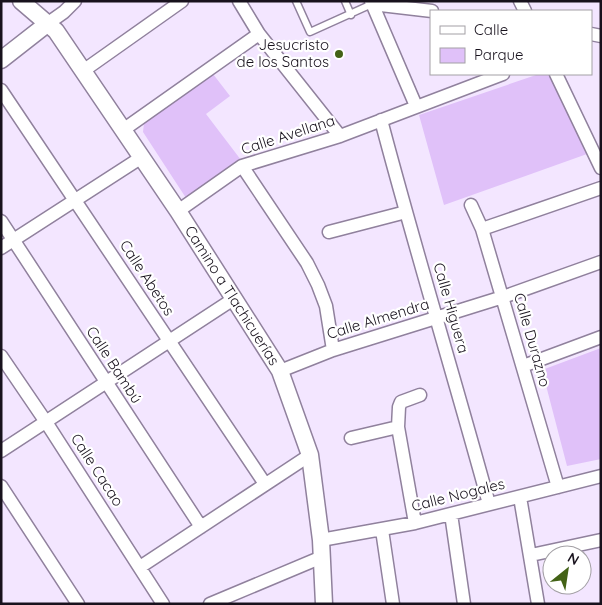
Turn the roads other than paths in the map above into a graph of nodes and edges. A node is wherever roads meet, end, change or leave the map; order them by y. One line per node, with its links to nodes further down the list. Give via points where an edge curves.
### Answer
1 (21, 1): 10 (street, Camino a Tlachicuerías)
2 (74, 1): 10 (street)
3 (182, 1): 13 (street)
4 (239, 1): 11 (street)
5 (296, 1): 9 (lane, via 310,32)
6 (345, 1): 9 (lane)
7 (372, 3): 8 (street); 9 (lane); 17 (street)
8 (430, 11)
9 (351, 15)
10 (47, 24): 12 (street); 13 (street, Camino a Tlachicuerías, via 56,31)
11 (259, 34): 19 (street); 20 (street)
12 (1, 60)
13 (83, 71): 19 (street, Camino a Tlachicuerías)
14 (500, 75): 17 (street, Calle Avellana)
15 (556, 75): 23 (street)
16 (1, 90): 25 (street, Calle Abetos)
17 (416, 106): 18 (street, Calle Avellana)
18 (381, 120): 20 (street, Calle Avellana); 28 (street, Calle Higuera)
19 (123, 130): 21 (street, Camino a Tlachicuerías)
20 (340, 136): 22 (street, Calle Avellana)
21 (142, 157): 25 (street); 27 (street, Camino a Tlachicuerías)
22 (242, 166): 27 (street, Calle Avellana); 40 (street, via 307,263 318,285 326,306)
23 (601, 168)
24 (601, 188): 30 (street)
25 (75, 200): 32 (street); 39 (street, Calle Abetos)
26 (471, 205): 30 (street, Calle Durazno)
27 (178, 211): 36 (street, Camino a Tlachicuerías)
28 (406, 212): 31 (street); 37 (street, Calle Higuera)
29 (1, 221): 32 (street, Calle Bambú)
30 (482, 229): 35 (street, Calle Durazno)
31 (329, 232)
32 (13, 240): 33 (street); 44 (street, Calle Bambú)
33 (1, 248)
34 (601, 262): 35 (street, Calle Almendra)
35 (503, 297): 37 (street, Calle Almendra); 42 (street, Calle Durazno)
36 (235, 298): 39 (street); 43 (street, Camino a Tlachicuerías)
37 (438, 318): 40 (street, Calle Almendra); 56 (street, Calle Higuera)
38 (601, 337): 42 (street)
39 (168, 342): 44 (street); 52 (street, Calle Abetos)
40 (333, 350): 43 (street, Calle Almendra)
41 (1, 356): 46 (street, Calle Cacao)
42 (523, 366): 54 (street, Calle Durazno)
43 (280, 371): 50 (street, Camino a Tlachicuerías)
44 (106, 383): 46 (street); 59 (street, Calle Bambú)
45 (420, 395): 47 (street, via 401,402)
46 (46, 422): 49 (street); 65 (street, Calle Cacao)
47 (398, 427): 48 (street); 58 (street)
48 (351, 438)
49 (1, 451)
50 (310, 455): 52 (street); 61 (street, Camino a Tlachicuerías)
51 (601, 476): 54 (street, Calle Nogales)
52 (265, 484): 59 (street)
53 (1, 486): 66 (street)
54 (558, 487): 55 (street, Calle Nogales)
55 (520, 497): 56 (street, Calle Nogales); 63 (street)
56 (489, 504): 57 (street, Calle Nogales)
57 (451, 514): 58 (street, Calle Nogales); 71 (street)
58 (416, 523): 60 (street, Calle Nogales)
59 (201, 527): 65 (street)
60 (382, 530): 61 (street, Calle Nogales); 70 (street)
61 (321, 540): 64 (street, Camino a Tlachicuerías)
62 (601, 540): 63 (street)
63 (531, 555): 72 (street)
64 (322, 557): 68 (street); 69 (street, Camino a Tlachicuerías)
65 (140, 567): 67 (street, Calle Cacao)
66 (78, 604)
67 (163, 604)
68 (210, 604)
69 (324, 604)
70 (393, 604)
71 (464, 604)
72 (538, 604)

